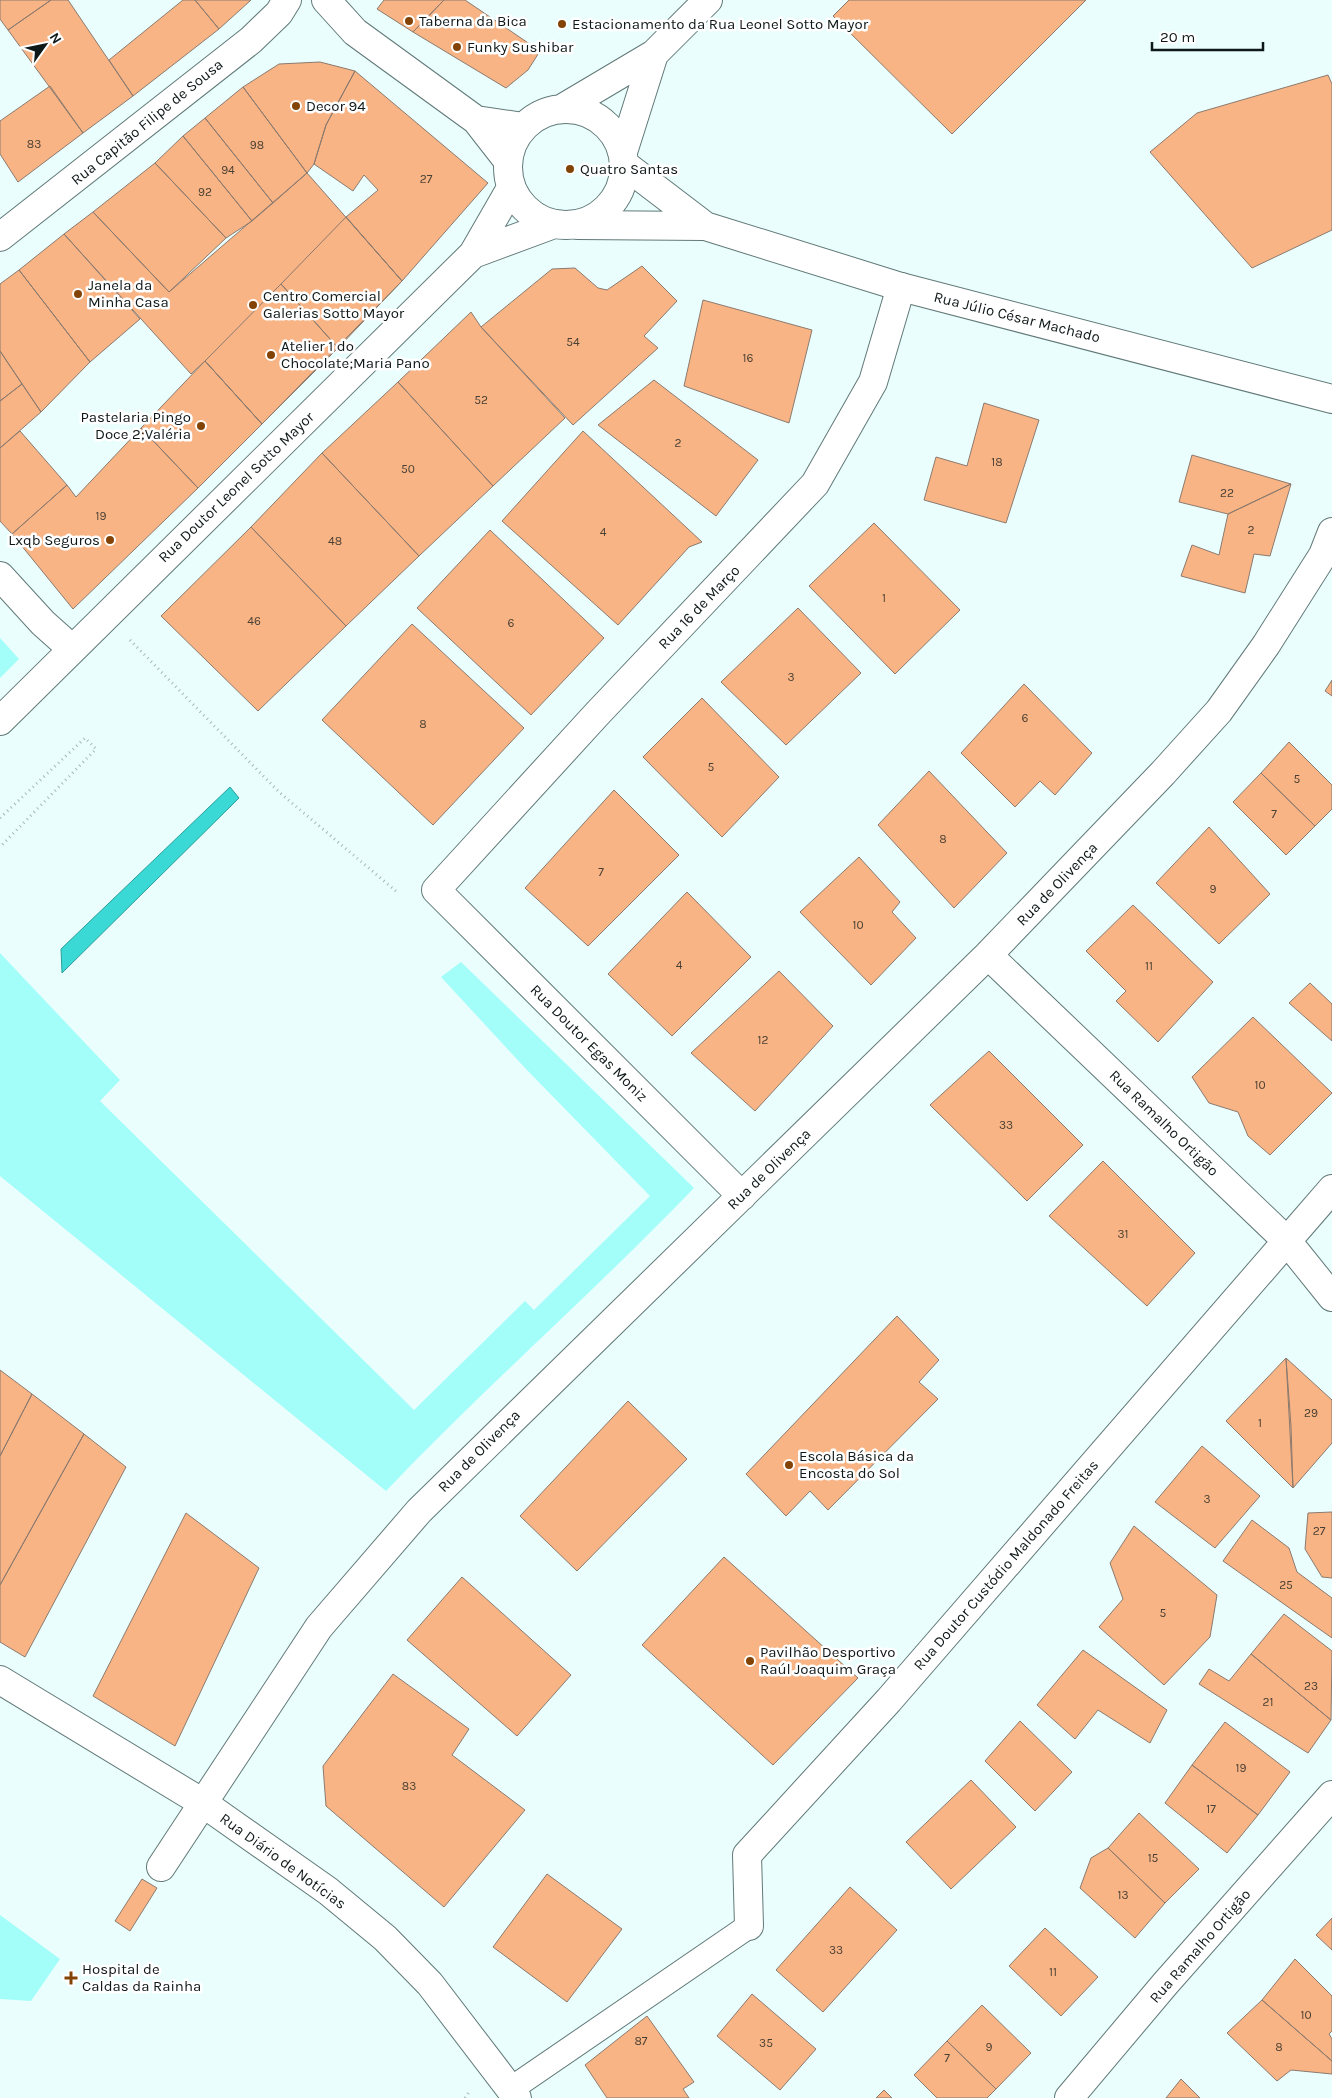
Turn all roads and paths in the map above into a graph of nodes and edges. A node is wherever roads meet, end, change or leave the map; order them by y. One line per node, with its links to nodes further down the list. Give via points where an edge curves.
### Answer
1 (287, 0): 13 (street, Rua Capitão Filipe de Sousa, via 251,40)
2 (326, 0): 6 (street, via 355,32)
3 (708, 0): 4 (street)
4 (654, 54): 5 (street); 8 (street)
5 (563, 108): 7 (street, via 534,117); 8 (street, via 583,111 601,120 614,134)
6 (476, 120): 7 (street); 9 (street)
7 (523, 127): 9 (street, via 515,137)
8 (624, 159): 11 (street, via 622,186 612,204 597,217); 12 (street)
9 (508, 161): 10 (street)
10 (511, 188): 11 (street, via 522,205 536,217); 14 (street, Rua Doutor Leonel Sotto Mayor)
11 (566, 225): 12 (street); 14 (street, Rua Doutor Leonel Sotto Mayor)
12 (705, 226): 15 (street, Rua Júlio César Machado)
13 (0, 237)
14 (473, 254): 20 (street, Rua Doutor Leonel Sotto Mayor)
15 (901, 287): 16 (street, Rua Júlio César Machado); 24 (street, Rua 16 de Março, via 873,382 815,484)
16 (1332, 399)
17 (1332, 532): 26 (street, Rua de Olivença, via 1323,555 1296,601 1218,710 1164,773)
18 (0, 576): 20 (street)
19 (130, 640): 25 (path, via 279,792)
20 (71, 648): 21 (street, Rua Doutor Leonel Sotto Mayor)
21 (0, 721)
22 (0, 818): 23 (path, via 85,738 96,750)
23 (0, 847)
24 (436, 890): 28 (street, Rua Doutor Egas Moniz)
25 (397, 892)
26 (988, 955): 28 (street, Rua de Olivença); 29 (street, Rua Ramalho Ortigão)
27 (1332, 1189): 29 (street, Rua Doutor Custódio Maldonado Freitas)
28 (742, 1196): 33 (street, Rua de Olivença, via 419,1511 319,1627)
29 (1287, 1242): 30 (street, Rua Ramalho Ortigão); 35 (street, Rua Doutor Custódio Maldonado Freitas, via 895,1692 748,1855)
30 (1332, 1297)
31 (0, 1680): 33 (street, Rua Diário de Notícias)
32 (1332, 1795): 37 (street, Rua Ramalho Ortigão)
33 (203, 1803): 34 (street, Rua de Olivença); 36 (street, Rua Diário de Notícias, via 328,1891 384,1938 430,1984)
34 (161, 1867)
35 (749, 1926): 36 (street)
36 (514, 2094)
37 (1069, 2098)

